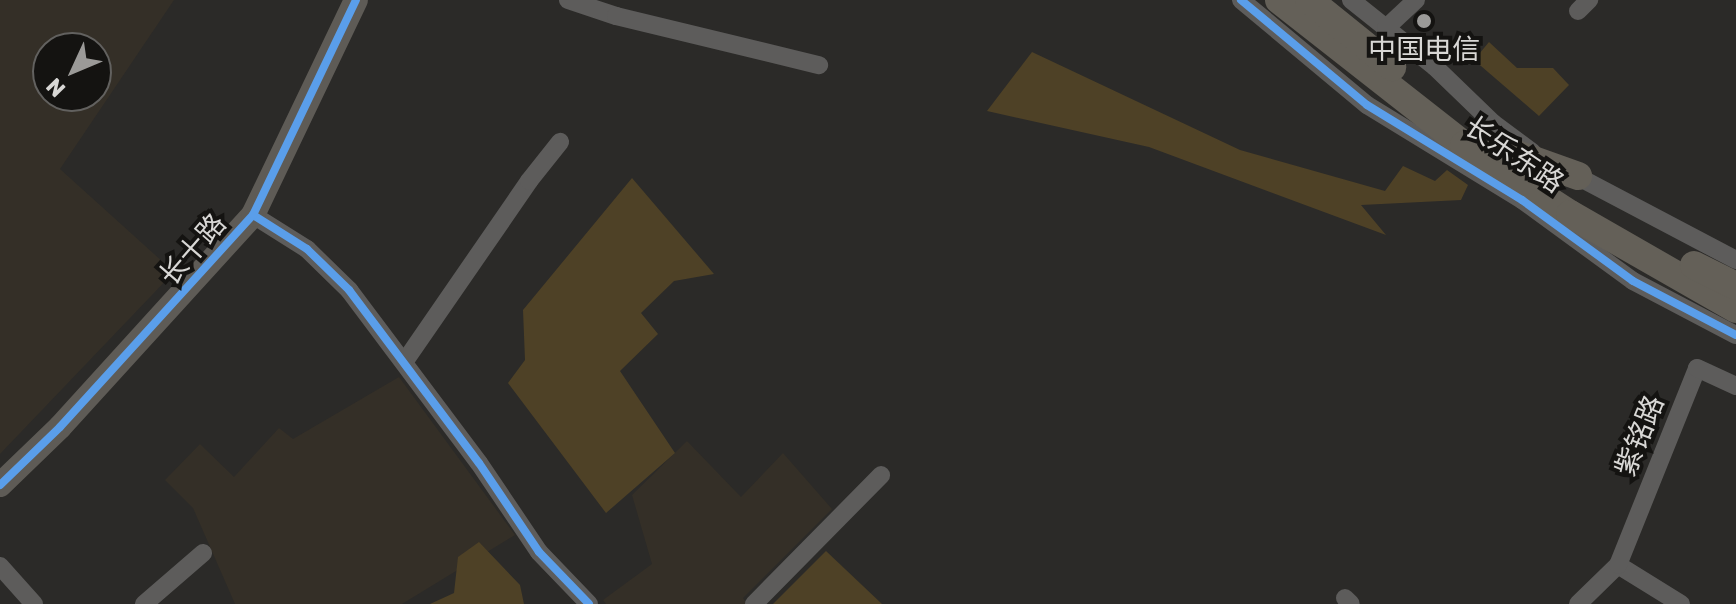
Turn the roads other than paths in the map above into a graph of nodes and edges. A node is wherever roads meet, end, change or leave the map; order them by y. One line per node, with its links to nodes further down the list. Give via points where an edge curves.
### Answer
1 (356, 0): 13 (street, 长十路)
2 (568, 0): 9 (street)
3 (1241, 0): 17 (street, via 1367,105 1522,200 1633,281)
4 (1279, 0): 16 (main road, 长乐东路, via 1464,145 1570,214)
5 (1309, 0): 11 (main road, 长乐东路)
6 (1351, 0): 8 (street)
7 (1416, 0): 8 (street)
8 (1386, 28): 12 (street, via 1493,123)
9 (819, 65)
10 (560, 142): 18 (street)
11 (1500, 148): 12 (main road); 15 (main road, 长乐东路, via 1640,235)
12 (1578, 176): 14 (street)
13 (253, 215): 18 (street, via 307,249 339,279); 21 (street, 长十路, via 60,427)
14 (1736, 260)
15 (1736, 286)
16 (1736, 309)
17 (1736, 335)
18 (405, 361): 27 (street, via 539,552)
19 (1736, 386): 23 (street, 紫铭路, via 1697,368)
20 (881, 475): 28 (street)
21 (0, 485)
22 (203, 553): 26 (street)
23 (1618, 565): 29 (street); 30 (street)
24 (0, 566): 25 (street)
25 (34, 604)
26 (144, 604)
27 (589, 604)
28 (754, 604)
29 (1578, 604)
30 (1681, 604)

